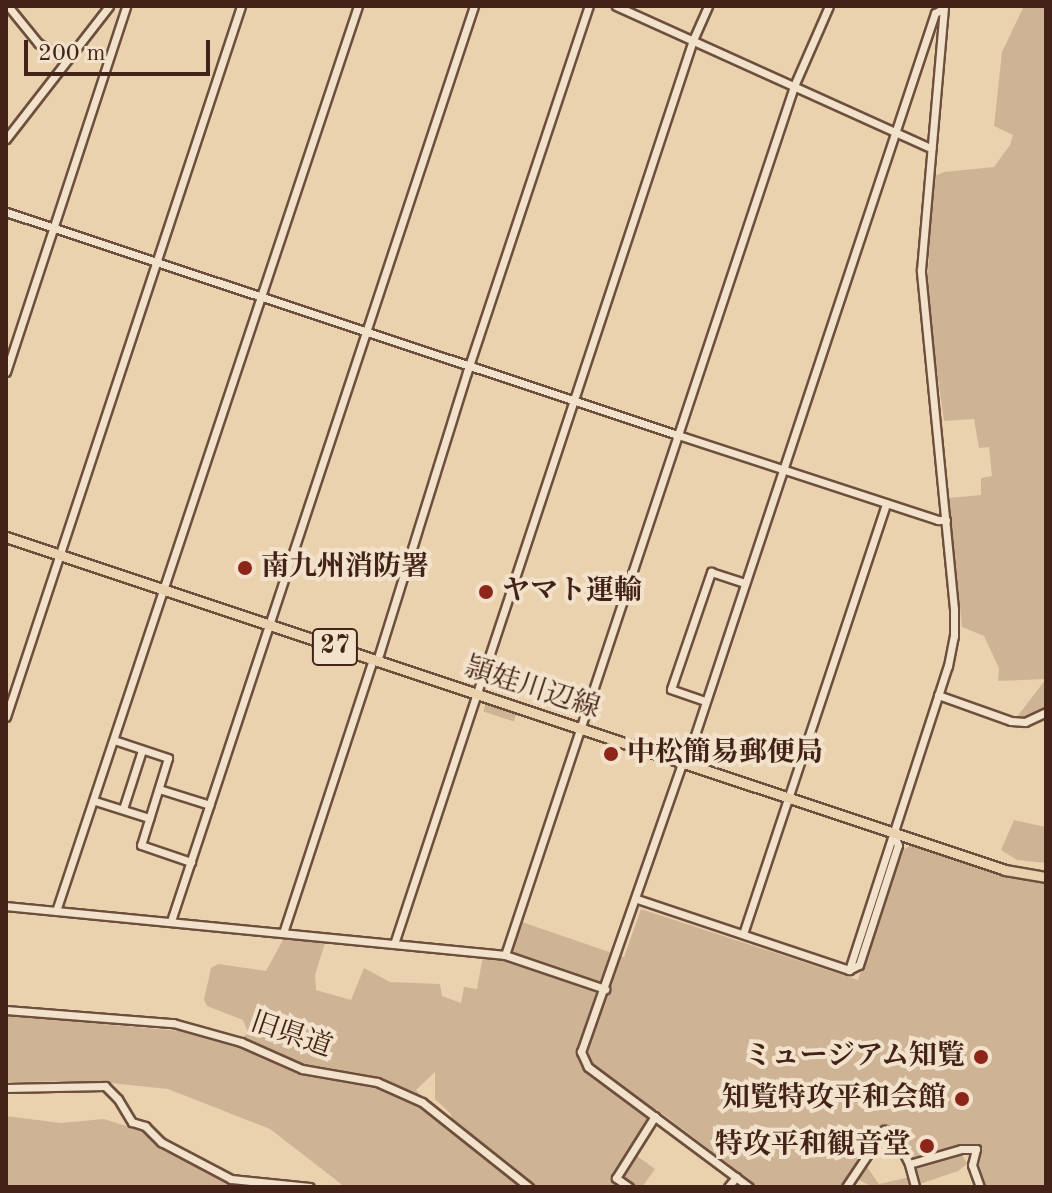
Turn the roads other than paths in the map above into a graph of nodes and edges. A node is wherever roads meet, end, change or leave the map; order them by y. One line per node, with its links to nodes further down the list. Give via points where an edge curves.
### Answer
1 (8, 6): 13 (street, via 38,43)
2 (109, 6): 13 (street)
3 (126, 6): 19 (street)
4 (241, 6): 20 (street)
5 (358, 6): 21 (street)
6 (474, 6): 22 (street)
7 (589, 6): 23 (street)
8 (616, 6): 12 (street)
9 (708, 6): 12 (street)
10 (829, 6): 14 (street)
11 (944, 8): 15 (street, via 935,13); 17 (street)
12 (693, 40): 14 (street); 25 (street)
13 (66, 60): 16 (street)
14 (794, 86): 15 (street); 26 (street)
15 (895, 132): 17 (street); 27 (street)
16 (6, 139)
17 (931, 148): 29 (street, via 921,270)
18 (6, 212): 19 (street)
19 (54, 228): 20 (street); 24 (street)
20 (157, 262): 21 (street); 31 (street)
21 (261, 297): 22 (street); 33 (street)
22 (367, 331): 23 (street); 34 (street)
23 (470, 366): 25 (street); 35 (street)
24 (6, 372)
25 (574, 400): 26 (street); 36 (street)
26 (678, 435): 27 (street); 41 (street)
27 (783, 469): 28 (street); 32 (street)
28 (886, 503): 29 (street); 46 (street)
29 (946, 520): 37 (street, via 955,623)
30 (6, 537): 31 (main road, 頴娃川辺線 / 27)
31 (60, 554): 33 (main road, 頴娃川辺線 / 27); 40 (street)
32 (744, 583): 38 (street); 38 (street, via 711,572 671,689)
33 (165, 591): 34 (main road, 頴娃川辺線 / 27); 42 (street)
34 (270, 625): 35 (main road, 頴娃川辺線 / 27); 48 (street)
35 (375, 660): 36 (main road, 頴娃川辺線 / 27); 58 (street)
36 (477, 693): 41 (main road, 頴娃川辺線 / 27); 60 (street)
37 (938, 695): 39 (street, via 1011,721 1025,722); 51 (street)
38 (705, 701): 44 (street)
39 (1046, 712)
40 (6, 717)
41 (581, 727): 44 (main road, 頴娃川辺線 / 27); 61 (street)
42 (114, 740): 43 (street); 47 (street)
43 (142, 750): 45 (street, via 168,758); 49 (street)
44 (684, 762): 46 (main road, 頴娃川辺線 / 27); 54 (street)
45 (159, 789): 48 (street); 50 (street)
46 (791, 797): 51 (main road, 頴娃川辺線 / 27); 59 (street)
47 (95, 801): 49 (street); 56 (street)
48 (210, 805): 52 (street)
49 (123, 809): 50 (street)
50 (149, 818): 52 (street, via 141,845)
51 (893, 832): 53 (main road, 頴娃川辺線 / 27, via 1005,870); 59 (street, via 898,845 859,965 849,970)
52 (191, 862): 57 (street)
53 (1046, 877)
54 (637, 899): 59 (street); 62 (street)
55 (6, 906): 56 (street)
56 (56, 911): 57 (street)
57 (171, 921): 58 (street)
58 (283, 933): 60 (street)
59 (743, 934)
60 (394, 944): 61 (street)
61 (505, 955): 62 (street)
62 (605, 989): 65 (street, via 581,1058)
63 (6, 1010): 69 (street, 旧県道, via 173,1023 241,1042 302,1069 377,1082 422,1102)
64 (6, 1088): 68 (street, via 105,1086 132,1122 231,1179)
65 (655, 1116): 67 (street); 70 (street, via 616,1178)
66 (909, 1164): 73 (street, via 884,1130); 74 (street); 75 (street, via 976,1149 972,1165)
67 (736, 1177): 71 (street); 72 (street)
68 (310, 1187)
69 (529, 1187)
70 (629, 1187)
71 (728, 1187)
72 (749, 1187)
73 (846, 1187)
74 (915, 1187)
75 (980, 1187)

